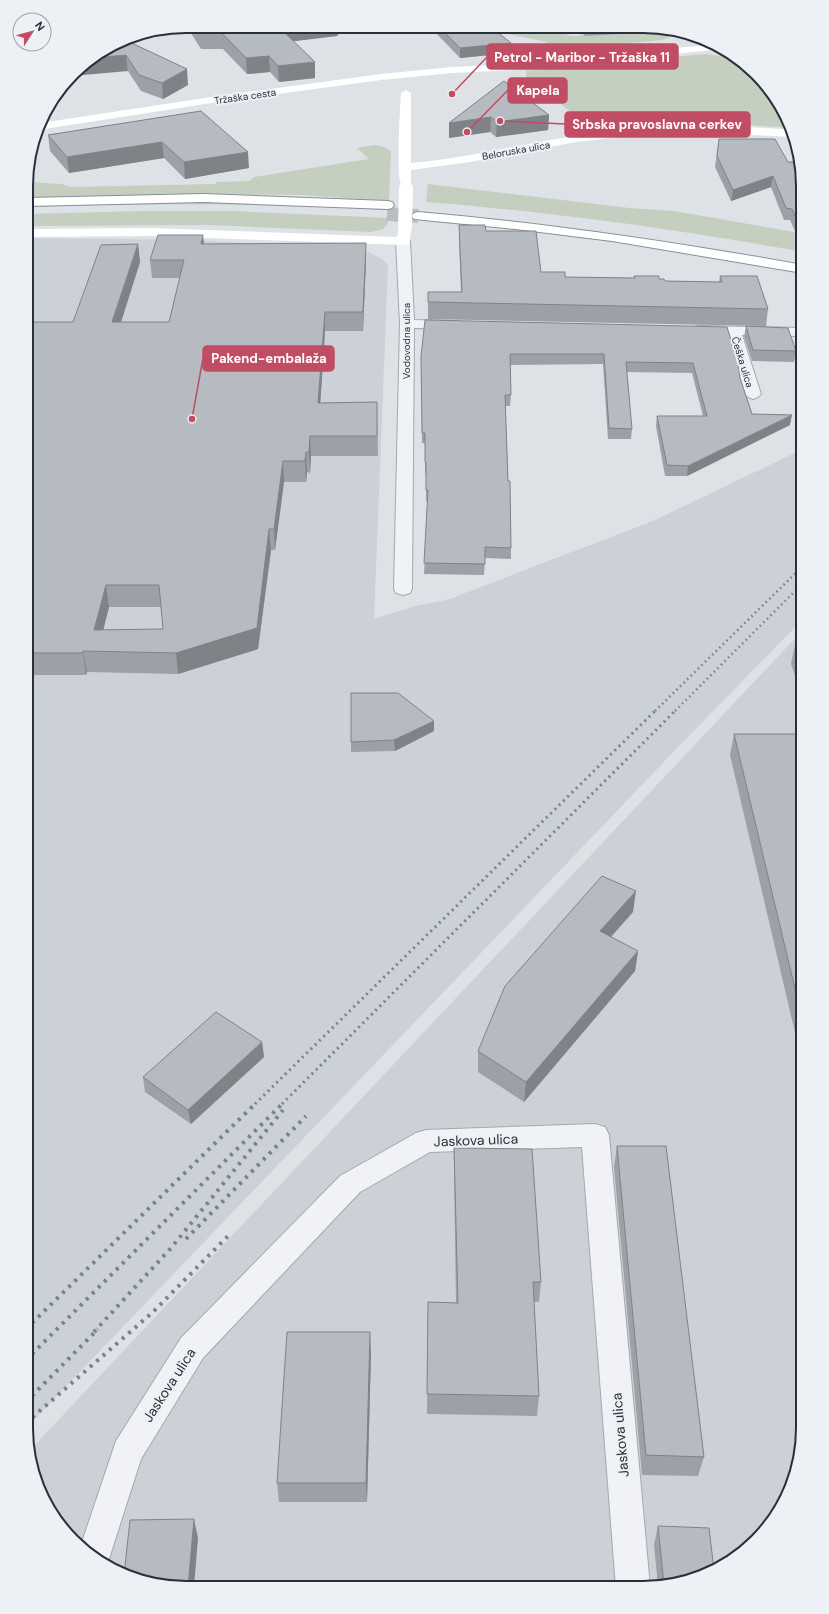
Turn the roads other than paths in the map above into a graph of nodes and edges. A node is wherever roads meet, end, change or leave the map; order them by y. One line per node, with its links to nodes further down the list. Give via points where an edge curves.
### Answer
1 (693, 42): 3 (main road, Tržaška cesta)
2 (709, 48): 3 (main road, Tržaška cesta, via 515,67)
3 (452, 70): 4 (main road, Tržaška cesta)
4 (432, 72): 5 (main road, Tržaška cesta); 6 (main road, via 413,82)
5 (331, 84): 6 (main road, via 384,84); 7 (main road, Tržaška cesta)
6 (406, 93): 9 (main road, Vodovodna ulica)
7 (45, 126)
8 (787, 134): 9 (main road, Beloruska ulica, via 706,129 644,131 575,139 430,165)
9 (405, 167): 13 (main road, Vodovodna ulica, bridge)
10 (33, 202): 11 (main road, via 204,198 300,200 388,209 204,207)
11 (33, 210)
12 (33, 233): 13 (main road)
13 (404, 235): 16 (street, Vodovodna ulica)
14 (796, 258): 15 (main road, via 633,230 543,219 418,212 629,239)
15 (796, 268)
16 (407, 324): 17 (street); 22 (street, Vodovodna ulica)
17 (472, 325)
18 (686, 329): 19 (street, Češka ulica)
19 (733, 330): 20 (street, Češka ulica); 21 (street, Češka ulica)
20 (796, 332)
21 (753, 394)
22 (403, 589)
23 (96, 1551): 24 (street, Jaskova ulica, via 127,1452 192,1348 350,1184 426,1141 595,1135)
24 (632, 1581)

